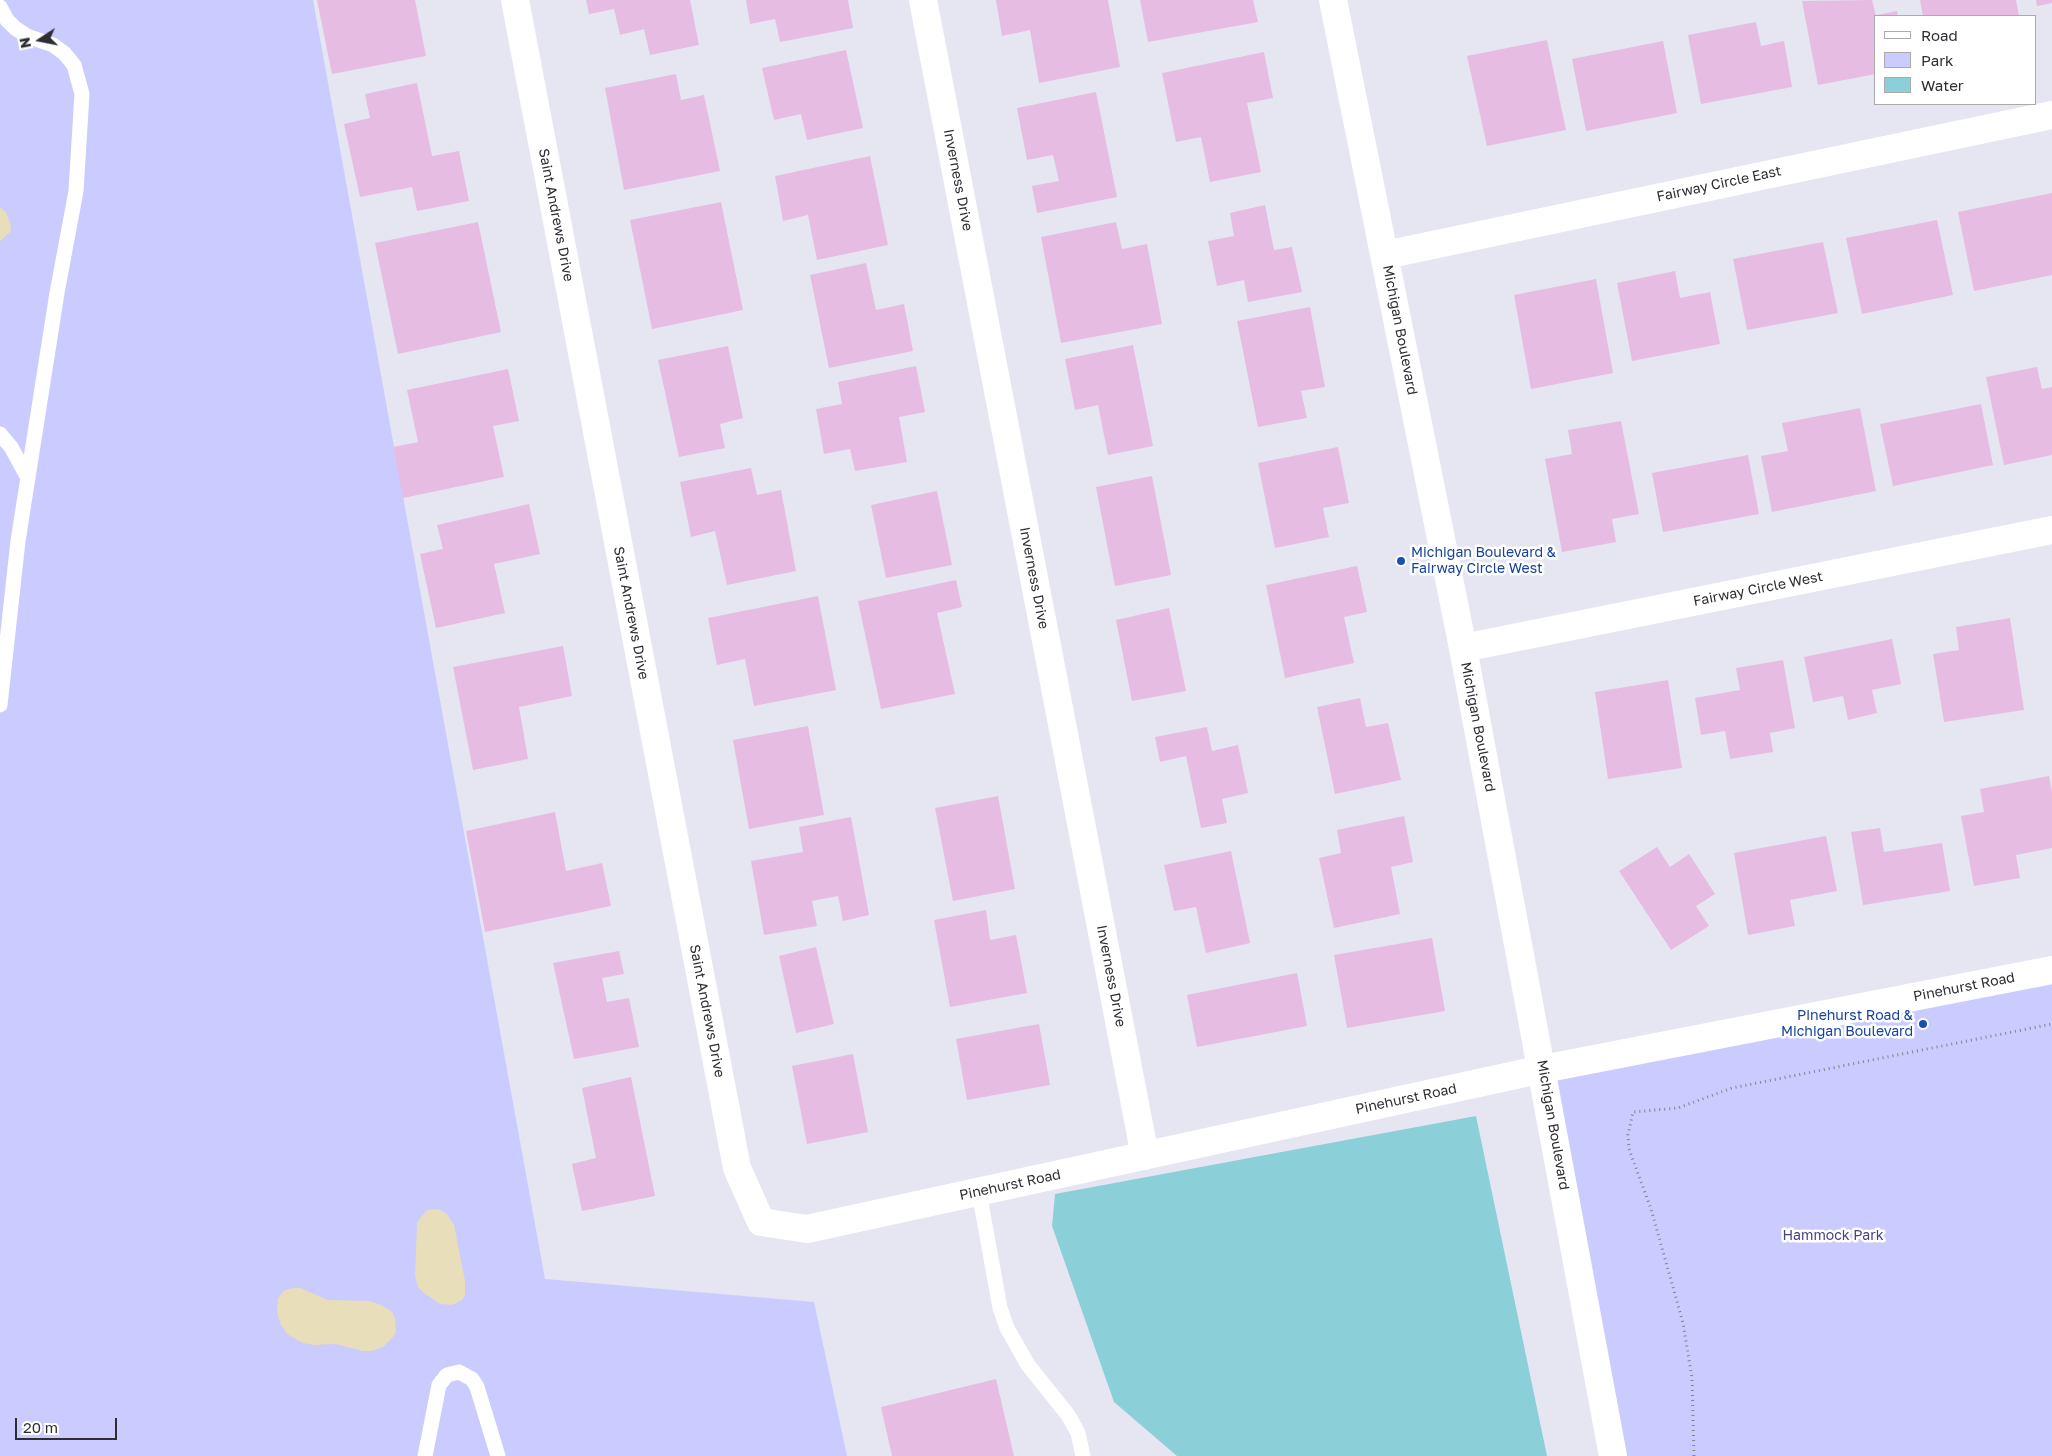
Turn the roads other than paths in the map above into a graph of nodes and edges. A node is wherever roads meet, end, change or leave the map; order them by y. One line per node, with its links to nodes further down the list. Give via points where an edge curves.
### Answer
1 (514, 0): 16 (street, Saint Andrews Drive, via 738,1168)
2 (923, 0): 14 (street, Inverness Drive)
3 (1333, 0): 6 (street, Michigan Boulevard)
4 (0, 7): 8 (lane, via 16,28 64,53 74,65 82,94 74,206)
5 (2052, 114): 6 (street, Fairway Circle East)
6 (1385, 254): 10 (street, Michigan Boulevard)
7 (0, 434): 8 (lane, via 11,446)
8 (28, 478): 11 (lane)
9 (2052, 530): 10 (street, Fairway Circle West)
10 (1464, 648): 13 (street, Michigan Boulevard)
11 (0, 705)
12 (2052, 970): 13 (street, Pinehurst Road)
13 (1543, 1069): 14 (street, Pinehurst Road); 20 (street, Michigan Boulevard)
14 (1146, 1156): 15 (street, Pinehurst Road)
15 (979, 1192): 16 (street, Pinehurst Road, via 807,1229); 19 (lane, via 1000,1308 1007,1328 1023,1357 1068,1415 1078,1433)
16 (761, 1222)
17 (425, 1456): 18 (lane, via 439,1385 447,1374 459,1372 466,1374 477,1387)
18 (498, 1456)
19 (1083, 1456)
20 (1613, 1456)

